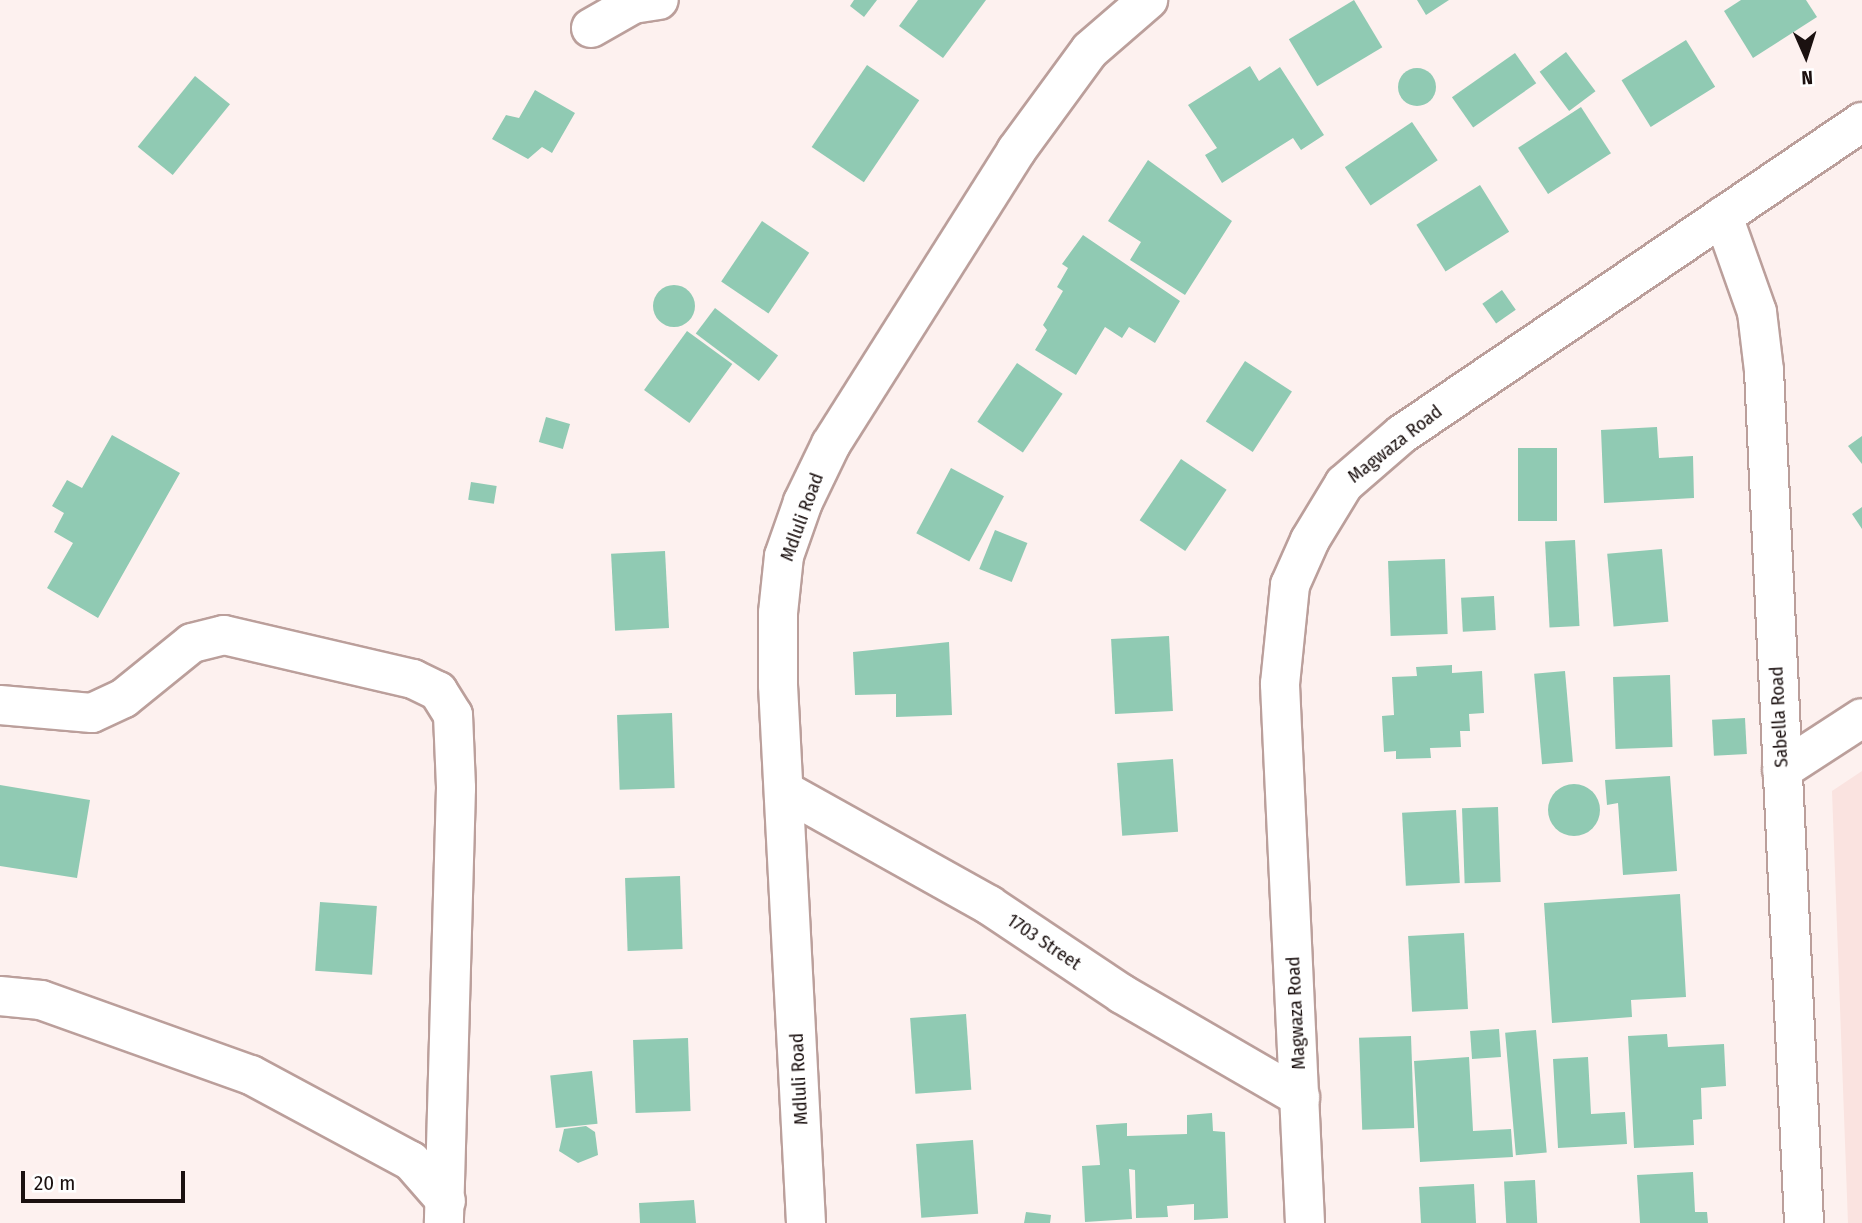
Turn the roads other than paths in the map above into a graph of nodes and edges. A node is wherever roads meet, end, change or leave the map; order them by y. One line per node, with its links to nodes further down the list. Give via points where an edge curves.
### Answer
1 (659, 0): 3 (street, via 633,5)
2 (1148, 0): 9 (street, Mdluli Road, via 1090,50 1057,89 831,444 803,502 784,556 778,613)
3 (591, 28)
4 (1862, 122): 5 (street, Magwaza Road)
5 (1723, 216): 8 (street, Sabella Road, via 1758,312); 11 (street, Magwaza Road, via 1402,434 1344,484 1310,540 1290,585 1280,684)
6 (0, 705): 12 (street, via 92,713 124,698 192,643 224,635 413,679 438,691 453,715 456,788)
7 (1862, 718): 8 (street)
8 (1782, 770): 15 (street, Sabella Road)
9 (785, 791): 11 (street, 1703 Street, via 989,905 1122,993); 13 (street, Mdluli Road)
10 (0, 996): 12 (street, via 41,1000 251,1074 411,1161)
11 (1300, 1097): 14 (street, Magwaza Road)
12 (445, 1212)
13 (806, 1223)
14 (1305, 1223)
15 (1804, 1223)

